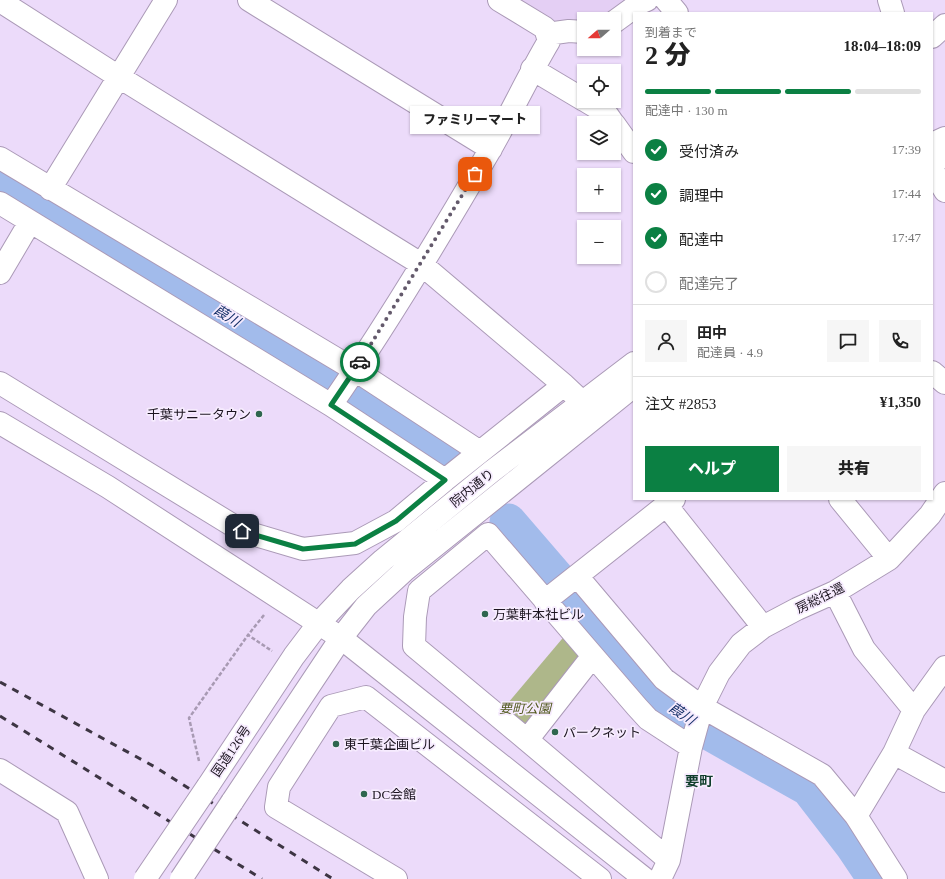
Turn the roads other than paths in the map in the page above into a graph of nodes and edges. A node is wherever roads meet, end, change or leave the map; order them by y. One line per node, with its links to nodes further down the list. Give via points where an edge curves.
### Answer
1 (166, 0): 16 (main road)
2 (249, 0): 23 (main road)
3 (499, 0): 13 (main road, via 545,28)
4 (647, 0): 10 (main road)
5 (666, 0): 8 (main road)
6 (889, 0): 9 (main road)
7 (0, 1): 16 (main road)
8 (676, 12)
9 (893, 12)
10 (621, 17)
11 (945, 25): 14 (main road)
12 (577, 31): 13 (main road)
13 (547, 34): 15 (main road, via 549,41)
14 (933, 36)
15 (532, 69): 17 (main road); 23 (main road)
16 (119, 77): 29 (main road); 33 (main road)
17 (577, 95)
18 (598, 108): 19 (main road)
19 (608, 116)
20 (621, 134): 24 (main road)
21 (945, 138): 22 (main road)
22 (933, 144)
23 (491, 149): 33 (main road)
24 (633, 151)
25 (945, 156): 27 (main road)
26 (0, 158): 29 (main road)
27 (933, 162)
28 (933, 171): 30 (main road)
29 (50, 189): 37 (main road)
30 (945, 191)
31 (0, 203): 32 (main road)
32 (30, 222): 34 (main road); 42 (main road)
33 (421, 264): 37 (main road); 40 (main road)
34 (0, 273)
35 (633, 364): 43 (main road, 院内通り)
36 (933, 373): 39 (main road)
37 (352, 374): 42 (main road); 45 (main road)
38 (0, 382): 46 (main road, via 242,531 303,549 355,544 396,521)
39 (945, 383)
40 (564, 385): 43 (main road); 45 (main road)
41 (633, 387): 57 (main road, 院内通り, via 405,570 366,606)
42 (333, 401): 46 (main road)
43 (582, 402): 55 (main road, 院内通り, via 383,560 351,589)
44 (0, 423): 55 (main road, via 108,487)
45 (480, 452): 46 (main road)
46 (445, 480)
47 (945, 493): 50 (main road, 房総往還)
48 (841, 500): 51 (main road)
49 (670, 502): 52 (main road); 56 (main road)
50 (938, 520): 51 (main road, 房総往還)
51 (889, 559): 53 (main road, 房総往還)
52 (577, 576): 54 (main road); 60 (main road, via 664,679)
53 (835, 592): 56 (main road, 房総往還); 61 (main road, via 864,649)
54 (545, 601): 58 (main road); 62 (main road, via 488,534 419,591 415,617 414,646)
55 (319, 624): 57 (main road); 70 (main road, 国道126号, bridge, via 204,776)
56 (763, 627): 60 (main road, 房総往還, via 741,644 719,673)
57 (341, 638): 71 (main road, bridge); 74 (main road)
58 (592, 657): 62 (main road); 63 (main road, via 648,719)
59 (945, 667): 61 (main road)
60 (702, 709): 63 (main road, 房総往還); 67 (main road, via 822,775)
61 (914, 710): 64 (main road)
62 (527, 740): 68 (main road)
63 (693, 741): 68 (main road)
64 (894, 753): 66 (main road); 67 (main road)
65 (0, 770): 69 (main road, via 67,812)
66 (945, 781)
67 (856, 816): 75 (main road)
68 (665, 870)
69 (97, 879)
70 (145, 879)
71 (181, 879)
72 (396, 879): 73 (main road, via 276,807 279,787 331,706 366,697)
73 (600, 879)
74 (645, 879)
75 (896, 879)

